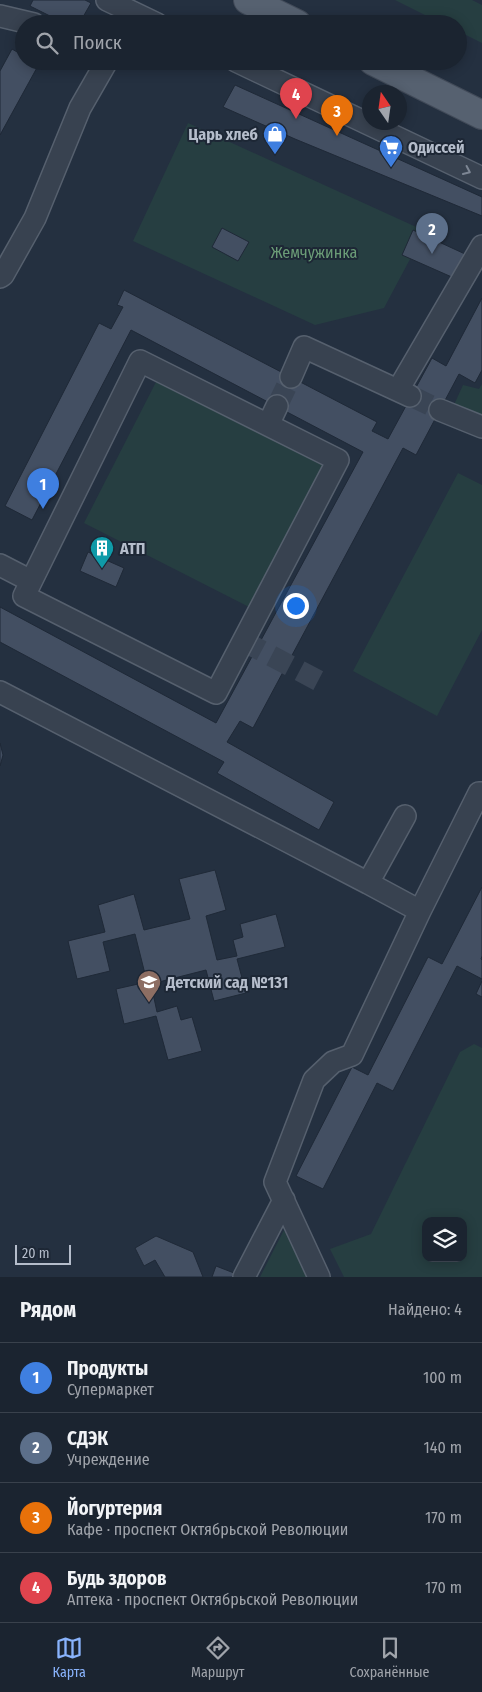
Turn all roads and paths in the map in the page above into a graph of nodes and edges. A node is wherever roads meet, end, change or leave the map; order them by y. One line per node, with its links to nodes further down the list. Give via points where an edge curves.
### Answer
1 (107, 0): 3 (lane)
2 (248, 0): 4 (main road)
3 (132, 12)
4 (279, 15)
5 (0, 16): 6 (lane)
6 (15, 20)
7 (102, 70): 13 (lane, via 80,108 35,218)
8 (255, 70): 11 (lane, one-way to 11)
9 (391, 70): 10 (main road)
10 (482, 115)
11 (482, 178)
12 (481, 253): 14 (lane, via 404,393 304,347)
13 (0, 277)
14 (291, 377)
15 (277, 406): 17 (lane)
16 (440, 410): 18 (lane)
17 (268, 425): 20 (lane, via 140,361); 20 (lane, via 338,460 216,693 24,596)
18 (482, 427)
19 (0, 565): 20 (lane)
20 (31, 581)
21 (0, 692): 24 (lane)
22 (482, 793): 25 (lane, via 479,793)
23 (405, 816): 24 (lane)
24 (368, 883): 25 (lane)
25 (420, 911): 26 (lane, via 352,1054 333,1062 314,1080 275,1182)
26 (284, 1200): 27 (lane); 28 (lane)
27 (244, 1277)
28 (319, 1277)

